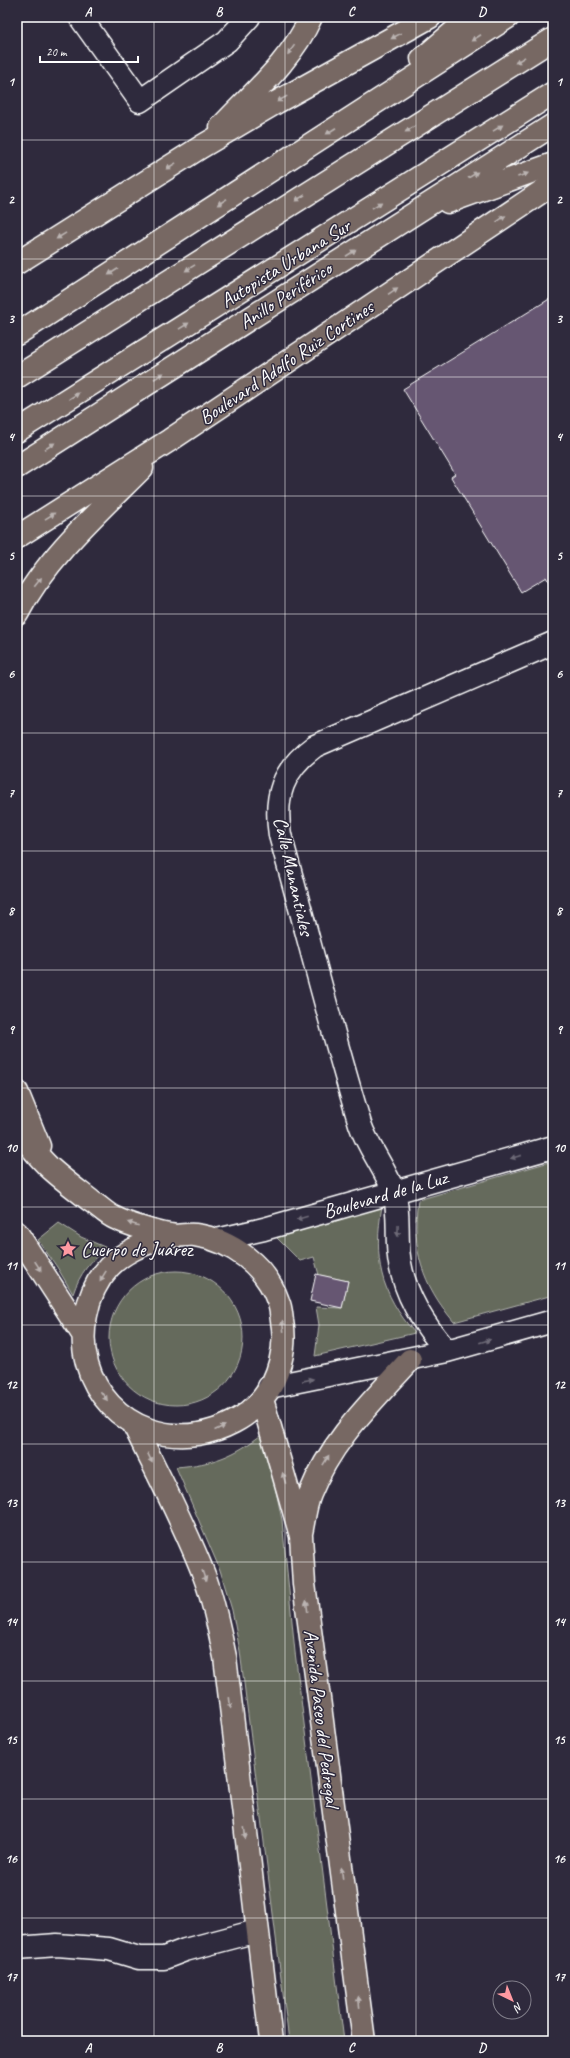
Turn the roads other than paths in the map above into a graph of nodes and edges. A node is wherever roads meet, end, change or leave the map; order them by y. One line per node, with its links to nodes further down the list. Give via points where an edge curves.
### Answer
1 (80, 17): 2 (street, via 140,101 227,40)
2 (249, 17)
3 (311, 17): 11 (main road, one-way to 11, via 304,32 277,69)
4 (430, 17): 11 (main road, one-way to 11)
5 (471, 17): 9 (main road)
6 (508, 17): 9 (main road, one-way to 9)
7 (553, 39): 17 (main road, one-way to 17)
8 (553, 94): 18 (main road, Autopista Urbana Sur, one-way to 8)
9 (358, 113): 16 (main road, one-way to 16)
10 (553, 125): 14 (main road, Anillo Periférico, one-way to 10)
11 (201, 147): 15 (main road, one-way to 15)
12 (553, 164): 14 (main road, one-way to 12)
13 (553, 184): 19 (main road, Boulevard Adolfo Ruiz Cortines, one-way to 13)
14 (407, 217): 20 (main road, Anillo Periférico, one-way to 14)
15 (17, 263)
16 (17, 334)
17 (17, 377)
18 (17, 431)
19 (170, 440): 21 (main road, Boulevard Adolfo Ruiz Cortines, one-way to 19); 22 (main road, one-way to 19, via 25,599 71,539)
20 (17, 467)
21 (17, 537)
22 (17, 614)
23 (553, 643): 28 (street, Calle Manantiales, via 315,746 291,769 278,800 277,818 280,835 361,1126)
24 (17, 1092): 27 (main road)
25 (17, 1129): 27 (main road)
26 (553, 1147): 28 (street, Boulevard de la Luz, one-way to 28)
27 (48, 1166): 30 (main road, one-way to 27, via 114,1217)
28 (394, 1192): 31 (street, Boulevard de la Luz, one-way to 31); 34 (street, Calle Manantiales, one-way to 34, via 398,1216 398,1245 402,1272 409,1294 427,1328)
29 (17, 1233): 33 (main road, one-way to 33)
30 (170, 1235): 31 (main road, via 194,1235); 33 (main road, one-way to 33, via 137,1246 108,1267 90,1298)
31 (217, 1240): 36 (main road, one-way to 31, via 281,1360 284,1330 279,1301 264,1274 243,1254)
32 (553, 1321): 34 (street, one-way to 32)
33 (82, 1333): 37 (main road, one-way to 37, via 85,1360 95,1385 111,1407)
34 (447, 1352): 35 (street)
35 (410, 1360): 36 (street, one-way to 35); 38 (main road, one-way to 35, via 309,1496 325,1461 344,1432)
36 (266, 1393): 37 (main road, one-way to 36, via 158,1433 185,1436 212,1432 237,1421); 38 (main road, Avenida Paseo del Pedregal, one-way to 36)
37 (133, 1423): 39 (main road, one-way to 39, via 194,1550 217,1616 225,1657)
38 (301, 1536): 42 (main road, Avenida Paseo del Pedregal, one-way to 38, via 304,1584)
39 (257, 1931): 40 (street, via 164,1958 139,1958 109,1949 57,1945); 41 (main road)
40 (17, 1948)
41 (271, 2041)
42 (364, 2041)

